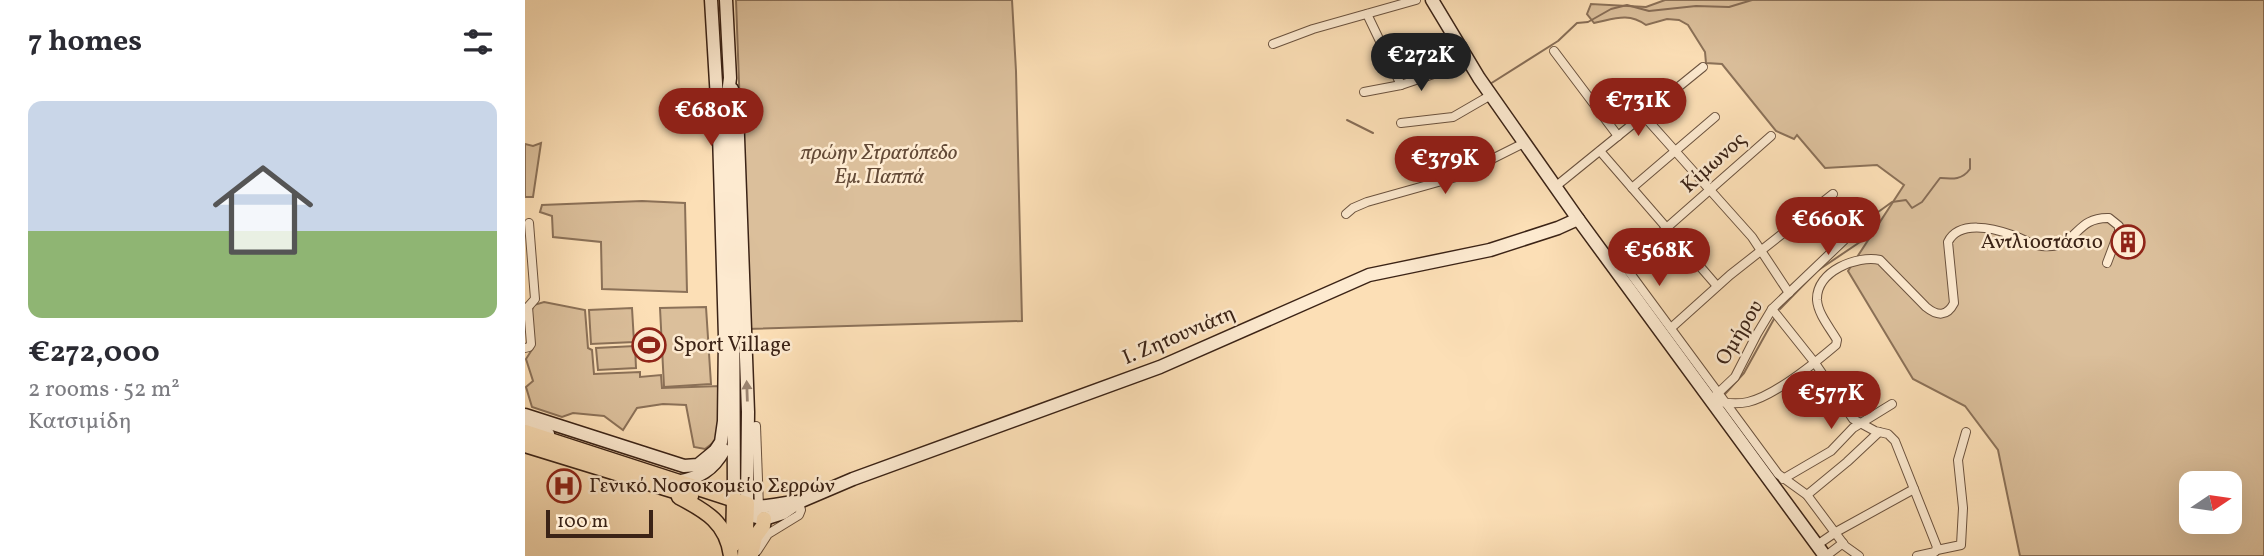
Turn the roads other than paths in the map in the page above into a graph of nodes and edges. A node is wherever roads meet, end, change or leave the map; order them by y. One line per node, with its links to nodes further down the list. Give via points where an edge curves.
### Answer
1 (711, 0): 17 (street)
2 (726, 0): 10 (street)
3 (1416, 0): 5 (street)
4 (1432, 0): 8 (street)
5 (1367, 15): 6 (street); 11 (street)
6 (1273, 44)
7 (1554, 51): 18 (street)
8 (1469, 62): 11 (street); 13 (street)
9 (1703, 67): 14 (street)
10 (730, 78): 25 (street, via 726,110); 63 (street, one-way to 10, via 737,110)
11 (1401, 85): 12 (street)
12 (1364, 92)
13 (1490, 95): 16 (street, via 1453,117); 20 (street)
14 (1643, 116): 18 (street); 23 (street)
15 (1715, 117): 23 (street)
16 (1401, 123)
17 (719, 133): 25 (street); 48 (street, via 725,349 724,421 718,447 704,462 684,466)
18 (1619, 136): 22 (street)
19 (1771, 136): 28 (street, Κίμωνος)
20 (1524, 143): 26 (street); 30 (street, via 1456,177 1367,202)
21 (1584, 148): 24 (street)
22 (1600, 151): 24 (street); 27 (street)
23 (1675, 151): 27 (street); 28 (street)
24 (1592, 157): 26 (street)
25 (729, 185): 47 (street)
26 (1556, 187): 31 (street)
27 (1632, 188): 34 (street)
28 (1710, 190): 34 (street, Κίμωνος); 35 (street)
29 (1833, 194): 35 (street)
30 (1346, 214)
31 (1578, 219): 37 (street); 62 (street, Ι. Ζητουνιάτη, via 1490,250 1369,275 1160,367)
32 (529, 223): 42 (street, via 535,299 528,307 531,344)
33 (1861, 224): 39 (street, Ομήρου)
34 (1667, 228): 37 (street, Κίμωνος); 38 (street)
35 (1762, 249): 38 (street); 39 (street)
36 (2107, 262): 43 (street, via 2119,226 2109,218 2087,222 2071,240 2053,247 2034,245 2000,231 1963,228 1948,242 1954,303 1943,314 1934,314 1887,265 1871,258 1838,268 1817,296 1837,340)
37 (1621, 268): 41 (street); 44 (street)
38 (1717, 286): 41 (street)
39 (1789, 293): 40 (street, Ομήρου)
40 (1772, 309): 43 (street); 44 (street, Ομήρου, via 1735,377)
41 (1671, 328): 44 (street)
42 (525, 348)
43 (1815, 363): 45 (street, via 1756,399); 49 (street, via 1849,415)
44 (1714, 397): 45 (street); 67 (street)
45 (1726, 403): 57 (street)
46 (1892, 404): 49 (street)
47 (734, 412): 58 (street, via 727,441 713,467); 63 (street)
48 (525, 415)
49 (1860, 423): 53 (street); 57 (street, via 1831,451)
50 (525, 424): 56 (street)
51 (756, 426): 63 (street)
52 (525, 432): 56 (main road)
53 (1879, 432): 60 (street, via 1895,441); 61 (street)
54 (1966, 432): 68 (street, via 1958,460 1961,545)
55 (525, 445): 59 (main road)
56 (565, 446): 58 (main road)
57 (1783, 479): 61 (street)
58 (677, 482): 63 (main road)
59 (663, 488): 63 (main road); 69 (main road, via 718,523)
60 (1914, 489): 64 (street); 68 (street)
61 (1807, 495): 64 (street)
62 (799, 502): 63 (street, Ι. Ζητουνιάτη, via 790,510); 65 (street, via 795,520)
63 (747, 509): 65 (street, via 768,526); 69 (main road); 70 (main road); 71 (main road, via 763,526 755,537)
64 (1836, 531): 66 (street); 67 (street)
65 (768, 534): 71 (street)
66 (1843, 543): 72 (street); 73 (street)
67 (1817, 545): 72 (street)
68 (1937, 547): 74 (street, via 1931,554)
69 (732, 556)
70 (745, 556)
71 (754, 556)
72 (1826, 556)
73 (1860, 556)
74 (1917, 556)

